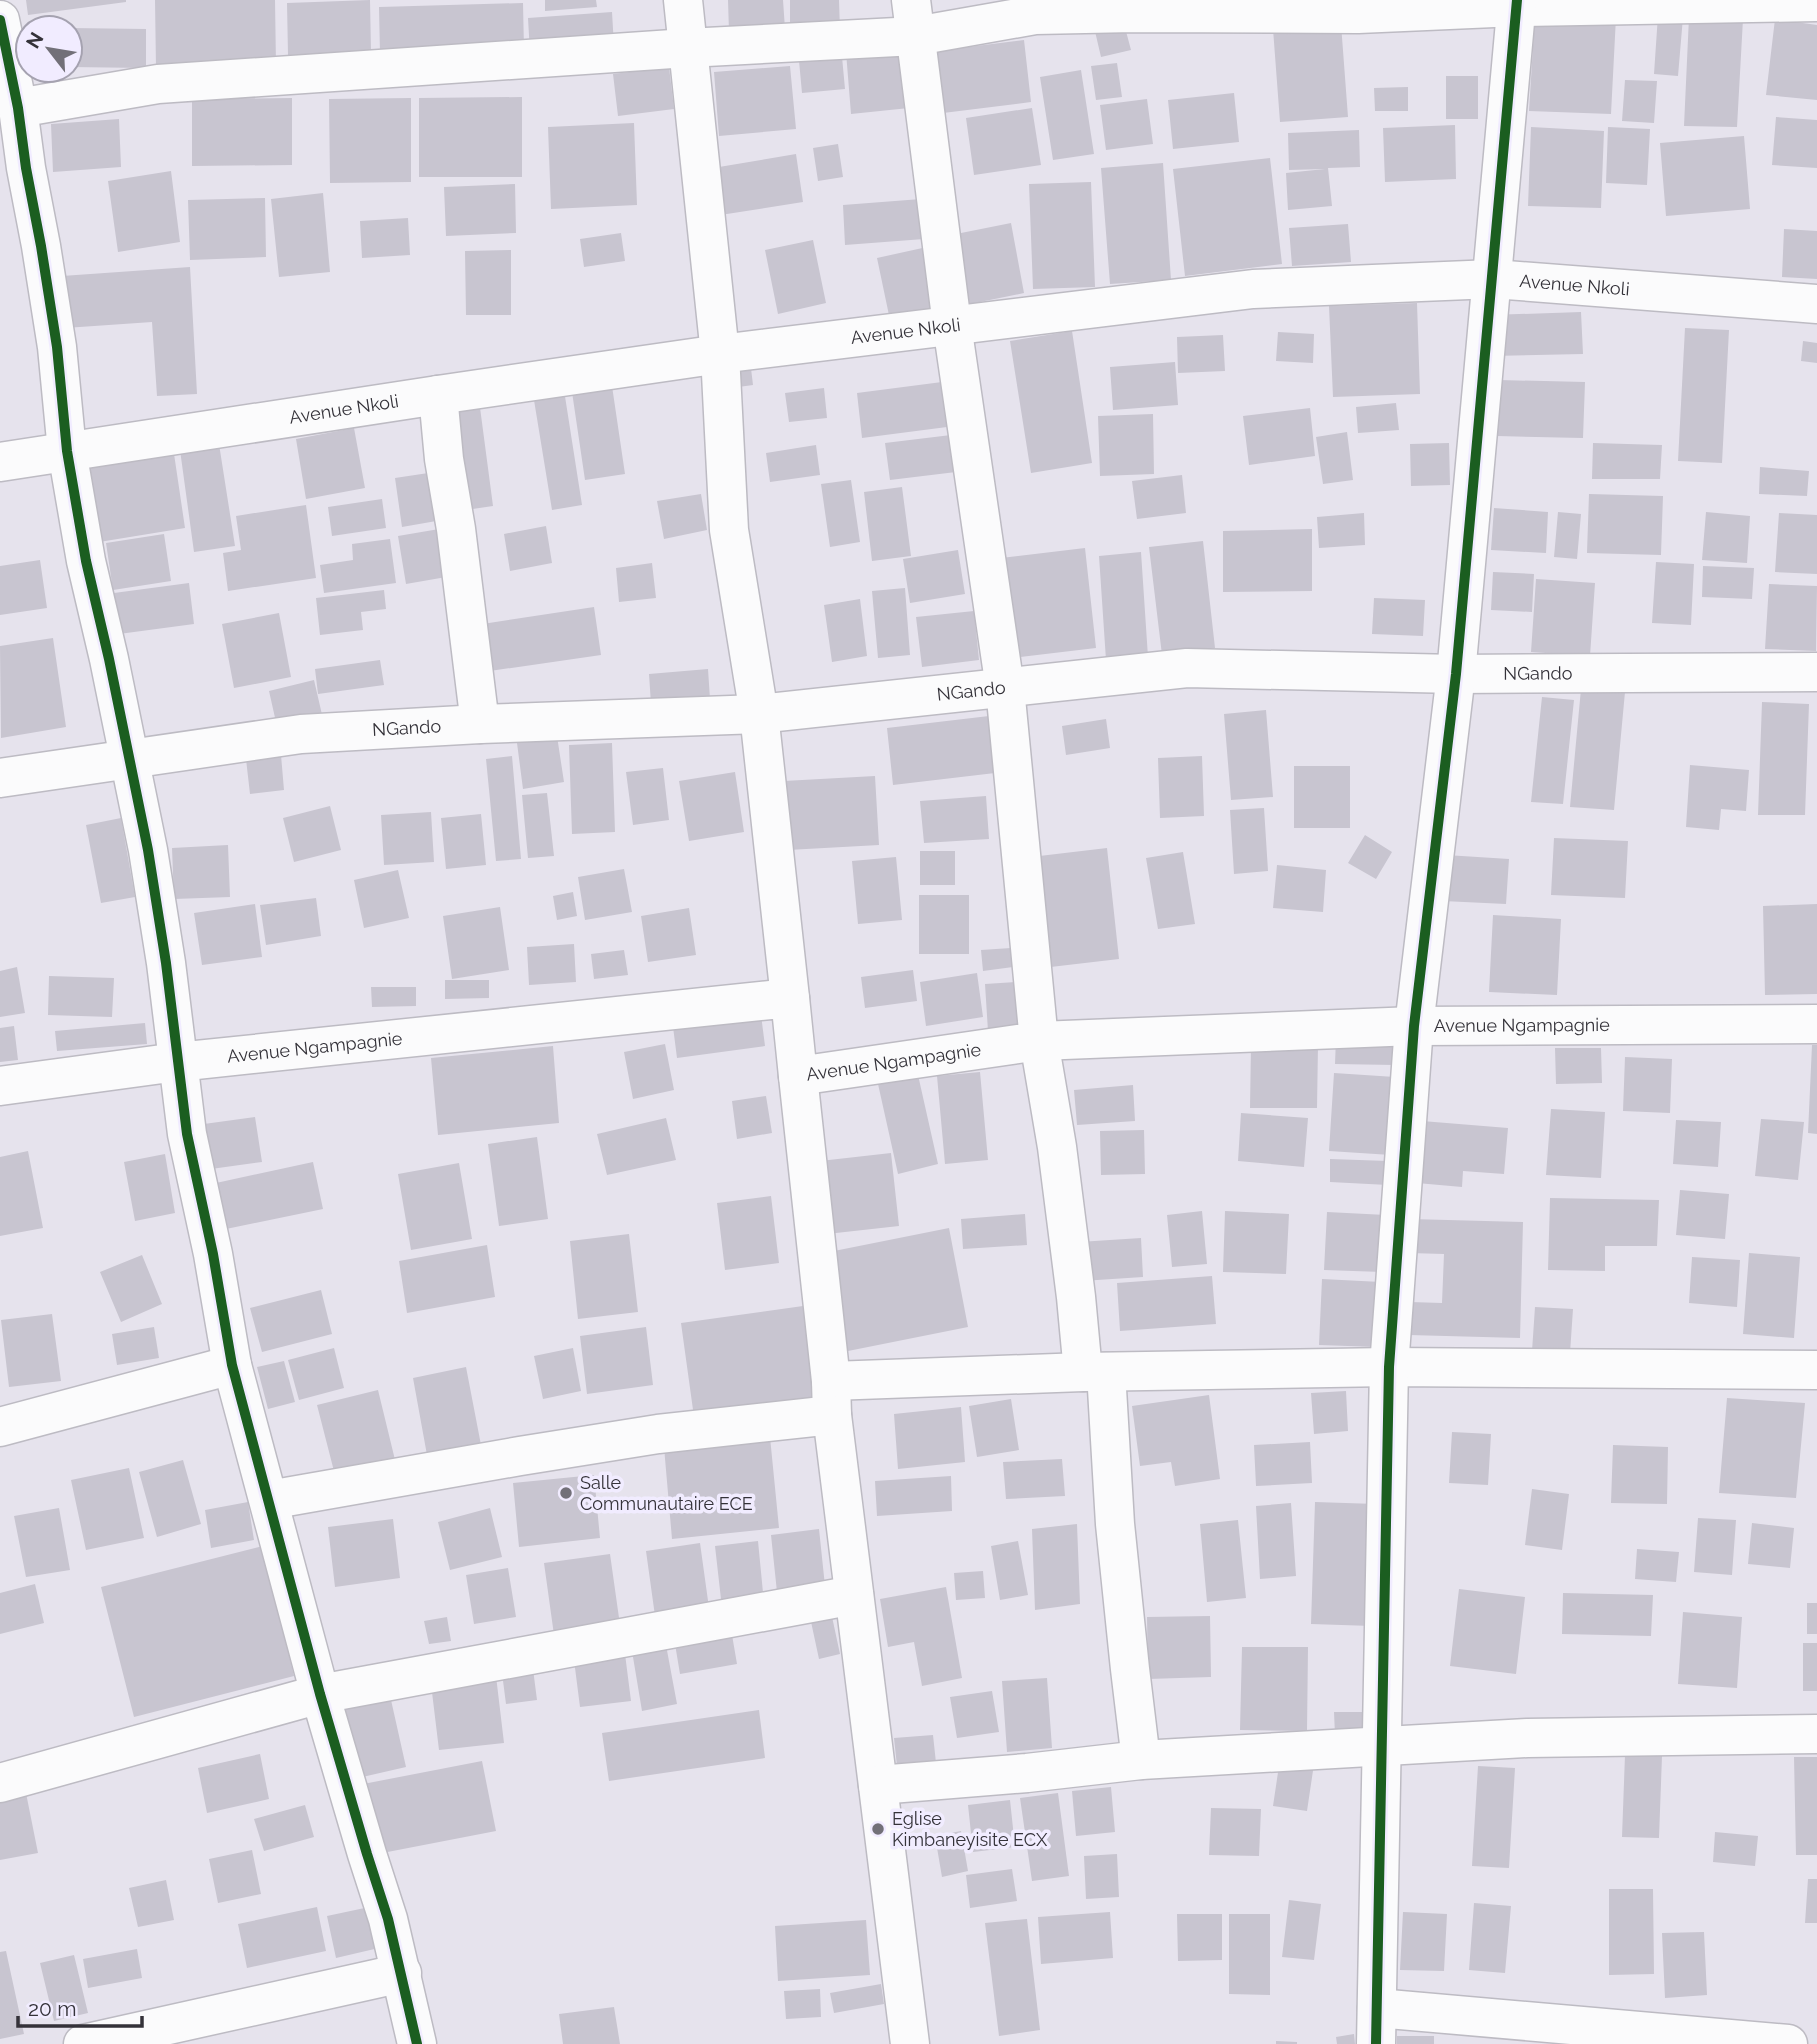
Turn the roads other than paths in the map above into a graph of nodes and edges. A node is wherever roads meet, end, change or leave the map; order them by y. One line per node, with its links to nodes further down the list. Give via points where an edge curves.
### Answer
1 (683, 0): 6 (street)
2 (1817, 2): 3 (street)
3 (1517, 4): 4 (street, via 1358,14); 9 (street)
4 (913, 18): 6 (street); 11 (street)
5 (0, 20): 7 (street)
6 (687, 48): 7 (street, via 158,84); 12 (street)
7 (18, 108): 8 (street)
8 (13, 170): 14 (street, via 41,246)
9 (1493, 279): 10 (street, Avenue Nkoli); 11 (street, Avenue Nkoli, via 1253,289); 17 (street)
10 (1817, 304)
11 (951, 325): 12 (street, Avenue Nkoli); 18 (street)
12 (720, 354): 13 (street, Avenue Nkoli); 19 (street, via 729,530)
13 (438, 395): 14 (street, Avenue Nkoli); 20 (street)
14 (67, 451): 15 (street, Avenue Nkoli); 21 (street)
15 (0, 462)
16 (1817, 672): 17 (street, NGando)
17 (1456, 674): 18 (street, NGando, via 1187,668); 25 (street)
18 (1005, 688): 19 (street, NGando); 26 (street)
19 (759, 714): 20 (street, NGando); 23 (street)
20 (480, 724): 21 (street, NGando, via 301,734)
21 (129, 758): 22 (street, NGando); 27 (street, via 166,963)
22 (0, 778)
23 (790, 998): 27 (street, Avenue Ngampagnie); 28 (street, Avenue Ngampagnie)
24 (1817, 1024): 25 (street, Avenue Ngampagnie)
25 (1414, 1026): 26 (street, Avenue Ngampagnie); 31 (street)
26 (1040, 1041): 28 (street, Avenue Ngampagnie); 33 (street, via 1076,1297)
27 (177, 1062): 29 (street, Avenue Ngampagnie); 30 (street)
28 (798, 1076): 34 (street)
29 (0, 1086)
30 (232, 1365): 35 (street); 36 (street)
31 (1389, 1367): 32 (street); 33 (street); 40 (street)
32 (1817, 1370)
33 (1095, 1372): 34 (street); 41 (street)
34 (831, 1398): 36 (street, via 659,1434); 37 (street)
35 (0, 1427)
36 (269, 1500): 38 (street)
37 (854, 1595): 38 (street); 43 (street)
38 (320, 1694): 42 (street); 44 (street)
39 (1817, 1734): 40 (street, via 1527,1738)
40 (1381, 1746): 41 (street); 45 (street)
41 (1141, 1760): 43 (street)
42 (0, 1783)
43 (878, 1785): 48 (street)
44 (402, 1973): 46 (street); 47 (street)
45 (1377, 2026): 49 (street)
46 (83, 2044)
47 (417, 2044)
48 (910, 2044)
49 (1788, 2044)

